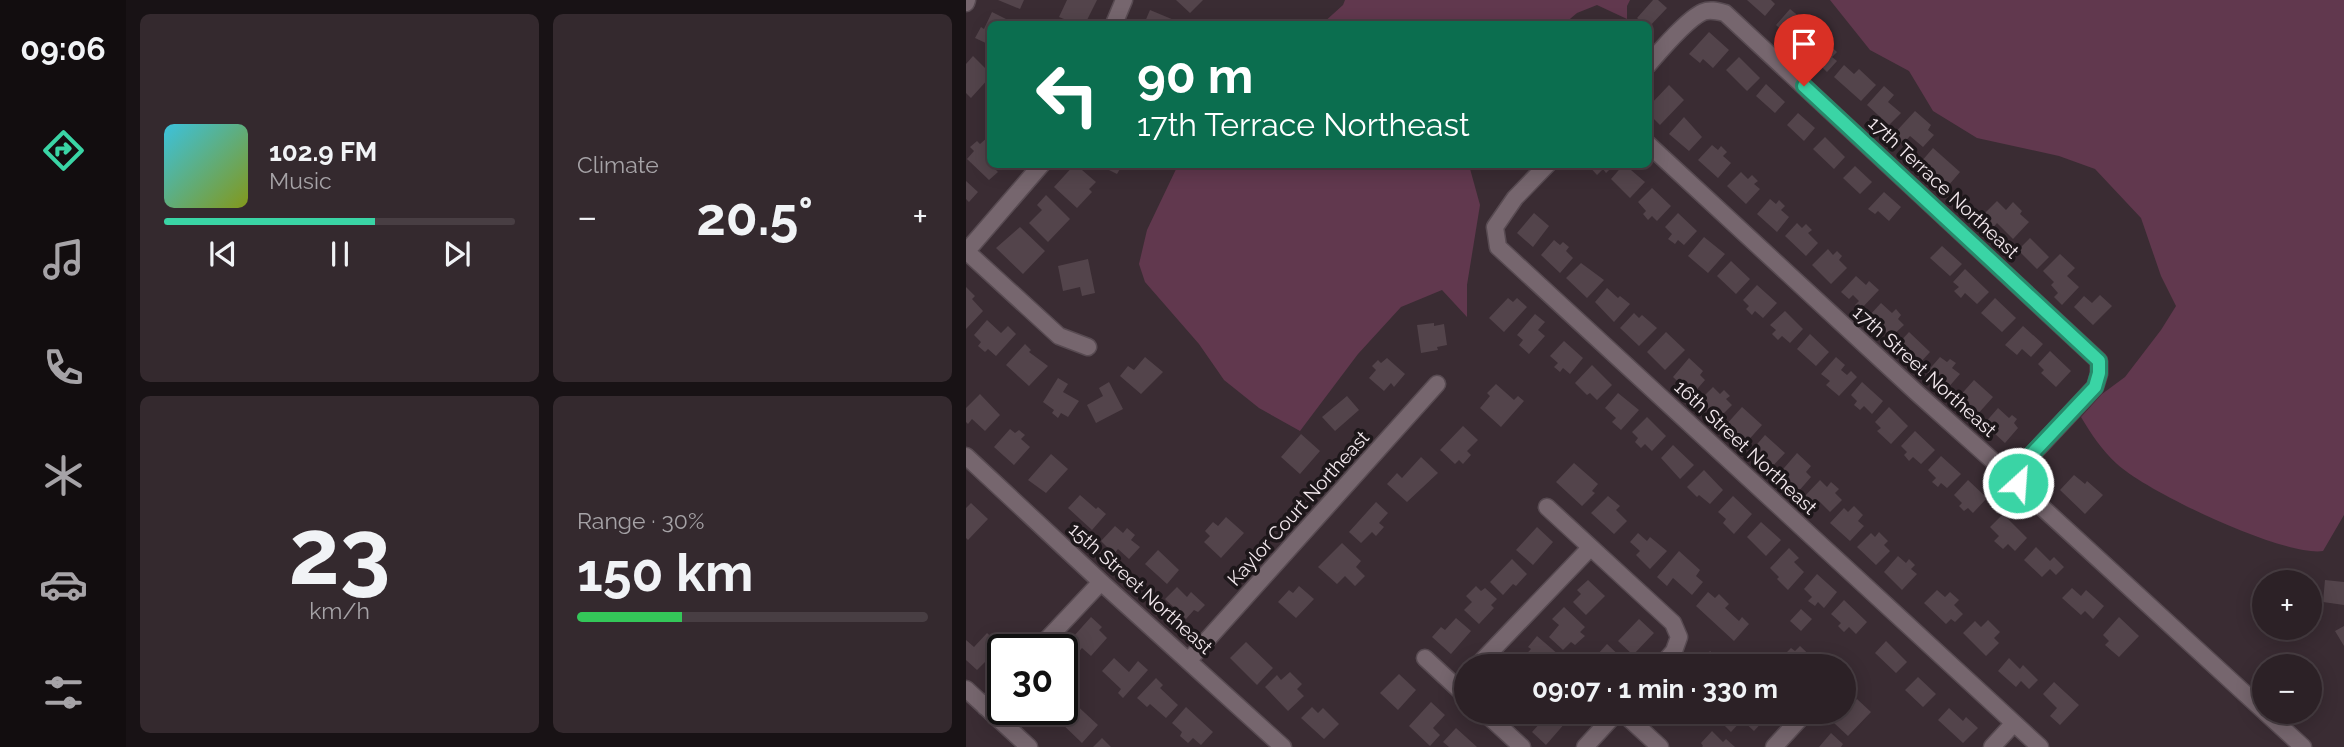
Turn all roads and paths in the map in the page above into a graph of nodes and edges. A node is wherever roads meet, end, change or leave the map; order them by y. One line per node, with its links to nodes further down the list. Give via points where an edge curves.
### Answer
1 (1124, 0): 2 (street)
2 (1115, 21)
3 (1652, 61): 11 (street, 17th Terrace Northeast, via 1701,13 1725,13 2099,361 2095,387)
4 (1652, 148): 11 (street, 17th Street Northeast, via 1917,393 2002,469)
5 (1039, 168): 7 (street)
6 (1544, 168): 25 (street, 16th Street Northeast, via 1495,227 1498,247)
7 (966, 252): 8 (street, via 1059,336)
8 (1088, 347)
9 (1437, 384): 19 (street, Kaylor Court Northeast)
10 (968, 461): 14 (street, 15th Street Northeast)
11 (2017, 475): 22 (street, 17th Street Northeast, via 2018,483 2032,498)
12 (1547, 507): 13 (street)
13 (1590, 548): 16 (street); 17 (street, via 1672,622 1679,637)
14 (1101, 582): 15 (street); 19 (street, 15th Street Northeast)
15 (1052, 634)
16 (1488, 654)
17 (1671, 654)
18 (1425, 658): 20 (street)
19 (1189, 660): 32 (street, 15th Street Northeast)
20 (1454, 680)
21 (966, 689): 24 (street)
22 (2252, 700)
23 (987, 705): 24 (street)
24 (985, 707): 31 (street)
25 (2014, 723): 37 (street); 38 (street, 16th Street Northeast)
26 (1497, 724): 33 (street)
27 (1608, 724): 34 (street)
28 (1634, 724): 35 (street)
29 (1796, 724): 36 (street)
30 (2278, 724): 39 (street, 17th Street Northeast)
31 (1029, 747)
32 (1283, 747)
33 (1522, 747)
34 (1585, 747)
35 (1660, 747)
36 (1774, 747)
37 (1992, 747)
38 (2040, 747)
39 (2303, 747)

